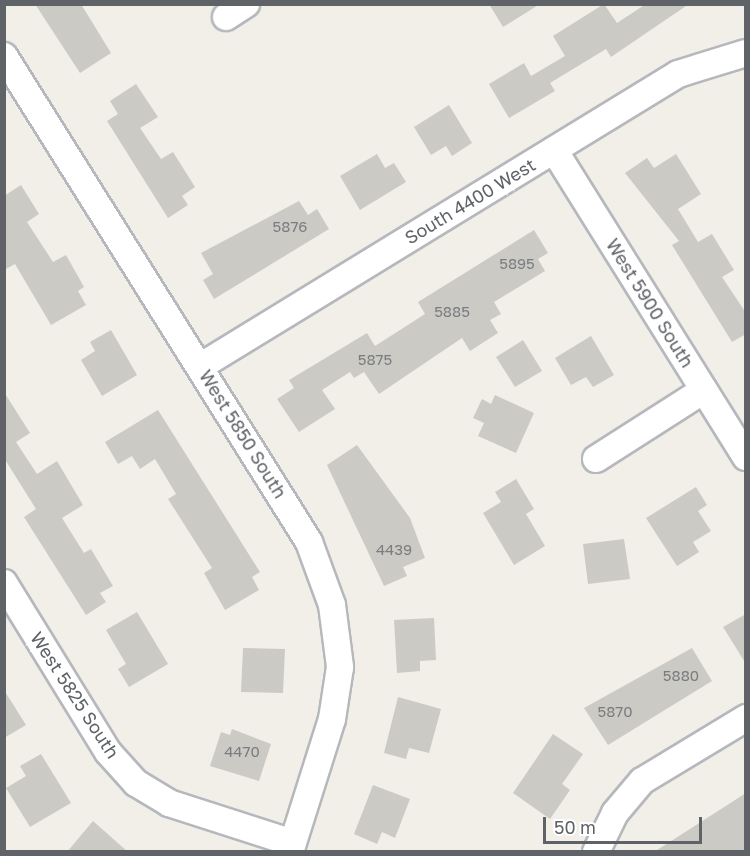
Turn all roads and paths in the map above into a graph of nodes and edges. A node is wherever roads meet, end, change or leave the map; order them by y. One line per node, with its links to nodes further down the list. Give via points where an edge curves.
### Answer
1 (746, 53): 3 (street, South 4400 West, via 678,74)
2 (4, 56): 4 (street, West 5850 South)
3 (554, 150): 4 (street, South 4400 West); 5 (street, West 5900 South)
4 (201, 366): 10 (street, West 5850 South, via 309,542 332,605 340,667 332,719)
5 (704, 390): 6 (street, West 5900 South); 7 (street)
6 (746, 457)
7 (596, 459)
8 (4, 583): 10 (street, West 5825 South, via 108,752 136,783 169,803)
9 (746, 718): 11 (street, via 642,781 615,813)
10 (291, 847)
11 (596, 852)

